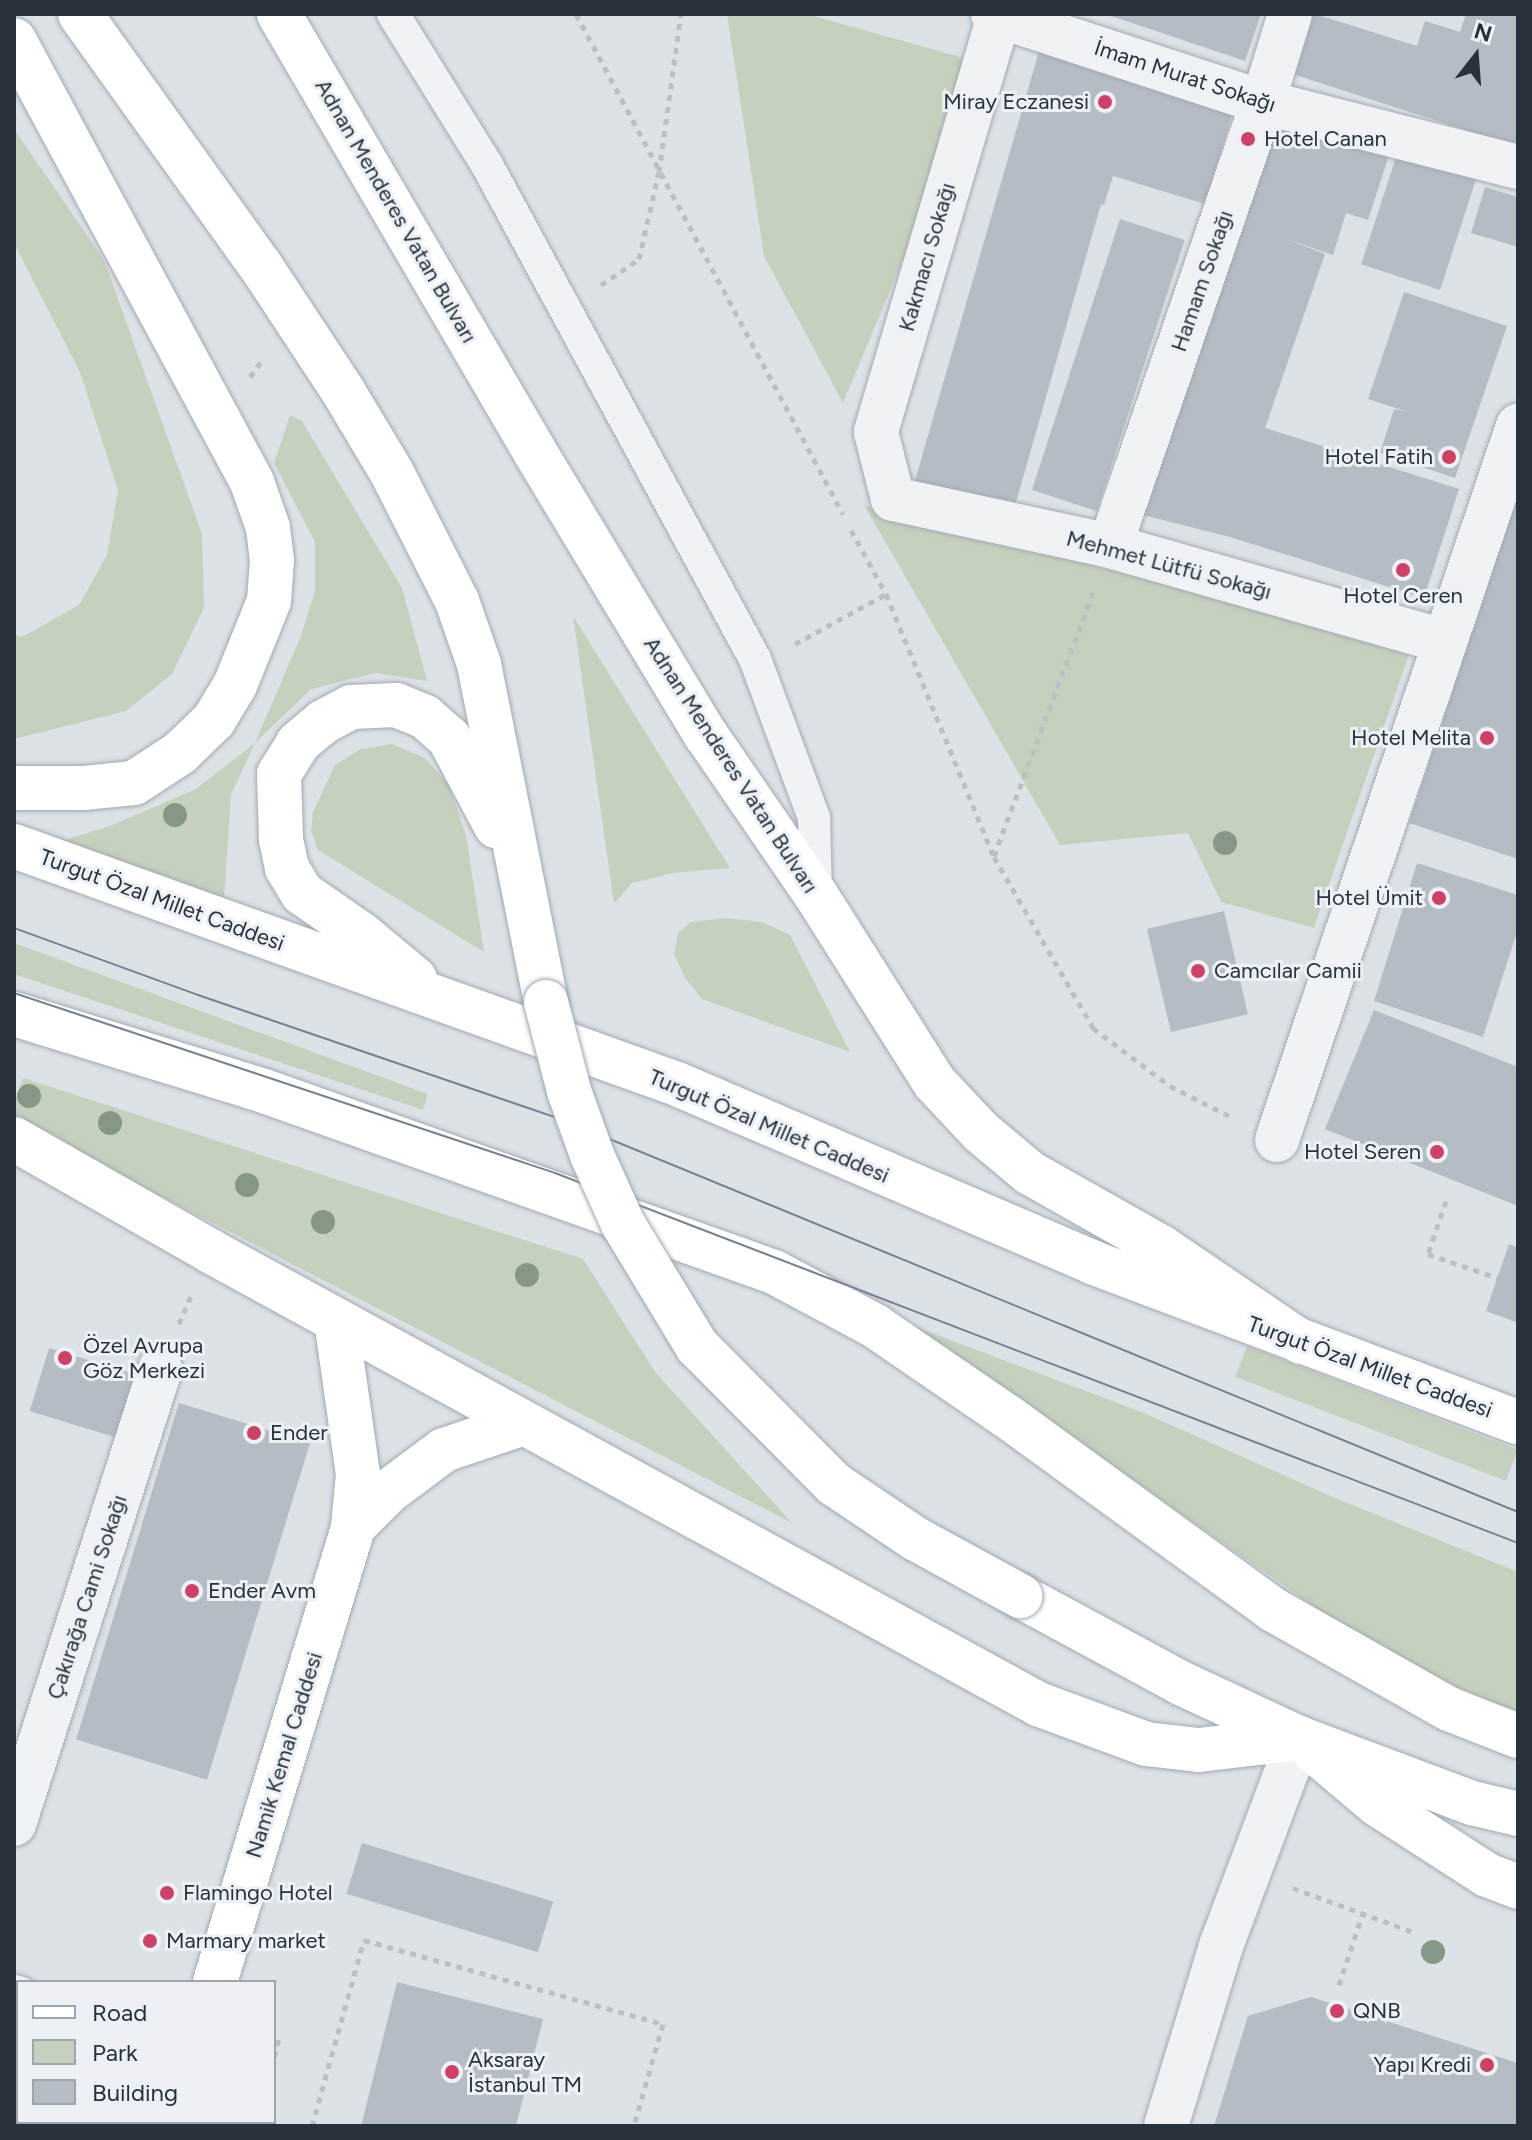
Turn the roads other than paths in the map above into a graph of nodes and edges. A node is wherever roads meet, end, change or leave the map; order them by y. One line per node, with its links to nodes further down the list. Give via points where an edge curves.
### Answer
1 (80, 14): 15 (main road, via 292,314 392,473 457,601 479,664)
2 (279, 14): 16 (main road, Adnan Menderes Vatan Bulvarı, via 706,735)
3 (393, 14): 16 (lane, via 487,165 755,659 814,818)
4 (1290, 14): 7 (street, Hamam Sokağı)
5 (996, 15): 7 (street, İmam Murat Sokağı); 10 (street, Kakmacı Sokağı, via 876,432)
6 (14, 40): 13 (main road, via 252,482 268,528 272,560 269,601 235,685 214,720 180,753 134,783)
7 (1263, 102): 8 (street, İmam Murat Sokağı); 11 (street, Hamam Sokağı)
8 (1518, 167)
9 (1518, 426): 12 (street)
10 (893, 499): 11 (street, Mehmet Lütfü Sokağı)
11 (1110, 546): 12 (street, Mehmet Lütfü Sokağı)
12 (1443, 641): 20 (street)
13 (14, 788)
14 (14, 846): 17 (main road, Turgut Özal Millet Caddesi)
15 (524, 883): 17 (main road, via 470,773 449,738 425,717 396,705 351,707 298,743 279,774 278,813 287,868 302,893); 28 (main road, bridge, via 546,1002 592,1155 623,1224 697,1346 834,1484 916,1539 1183,1684)
16 (816, 895): 22 (main road, Adnan Menderes Vatan Bulvarı, via 935,1083 981,1132 1030,1173 1161,1247)
17 (435, 996): 22 (main road, Turgut Özal Millet Caddesi, via 677,1084 952,1205)
18 (14, 1014): 27 (main road, via 264,1091 787,1278 875,1326 1272,1609 1449,1709)
19 (14, 1139): 21 (main road)
20 (1277, 1140)
21 (336, 1320): 25 (main road); 26 (main road, Namik Kemal Caddesi, via 358,1474)
22 (1301, 1342): 24 (main road, Turgut Özal Millet Caddesi)
23 (160, 1369): 30 (street, Çakırağa Cami Sokağı)
24 (1518, 1422)
25 (524, 1423): 26 (main road, via 444,1450 389,1491); 28 (main road, via 1038,1704 1146,1744 1199,1750)
26 (353, 1527): 32 (main road, Namik Kemal Caddesi)
27 (1518, 1736)
28 (1299, 1738): 29 (main road, via 1472,1803); 31 (main road, via 1377,1804 1487,1875); 33 (street, via 1221,1946)
29 (1518, 1814)
30 (14, 1824)
31 (1518, 1887)
32 (216, 1980)
33 (1166, 2126)

